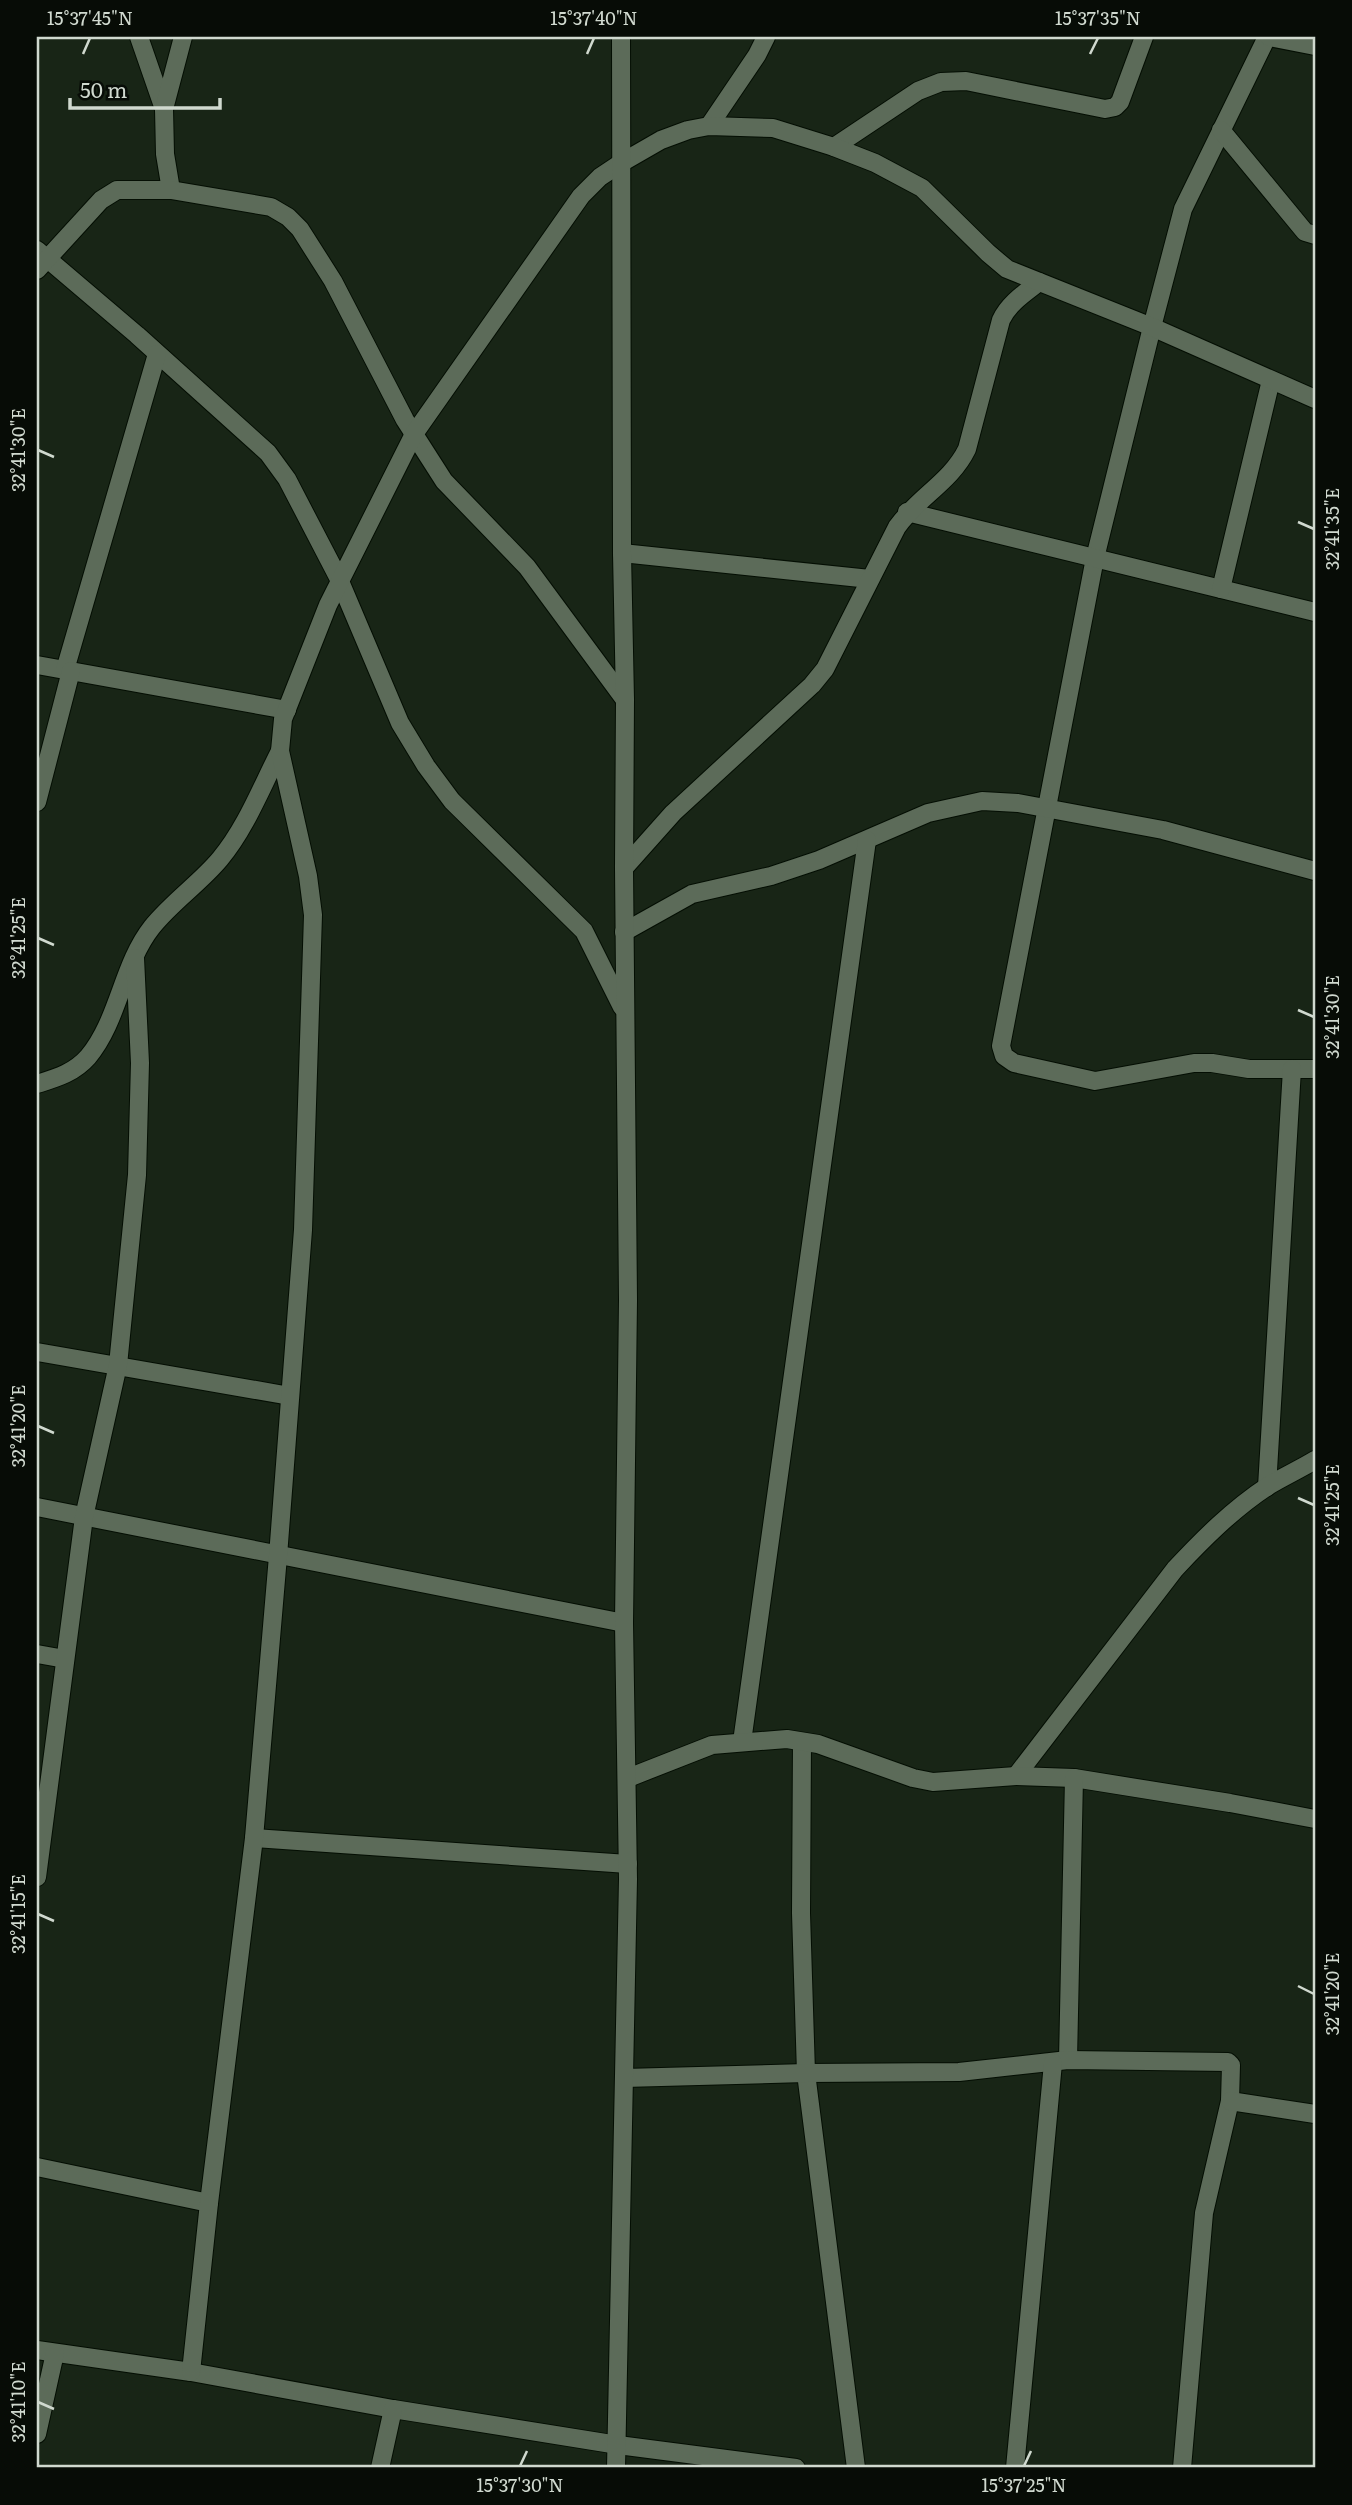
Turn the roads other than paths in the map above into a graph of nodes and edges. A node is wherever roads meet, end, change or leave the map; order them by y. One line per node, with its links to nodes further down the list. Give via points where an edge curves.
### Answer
1 (139, 37): 8 (street)
2 (183, 37): 8 (street)
3 (621, 37): 12 (street)
4 (766, 37): 9 (street)
5 (1144, 37): 11 (street, via 1115,107 1105,109 966,81 941,82 918,91)
6 (1268, 37): 7 (street); 10 (street)
7 (1315, 46)
8 (164, 109): 13 (street)
9 (709, 126): 11 (street, via 773,128); 12 (street, via 661,140)
10 (1221, 130): 14 (street, via 1305,232); 17 (street, via 1184,209)
11 (834, 147): 16 (street, via 922,188 1007,269)
12 (621, 163): 21 (street, via 582,196); 23 (street)
13 (171, 190): 15 (street, via 108,194); 21 (street, via 271,207 300,229 334,281)
14 (1315, 235)
15 (40, 259): 18 (street)
16 (1039, 282): 17 (street); 22 (street, via 1006,310 1001,320 960,465)
17 (1153, 327): 19 (street); 24 (street)
18 (157, 354): 25 (street, via 268,453 287,479); 30 (street)
19 (1271, 380): 20 (street); 27 (street)
20 (1315, 399)
21 (414, 434): 25 (street); 31 (street, via 444,481 527,567)
22 (907, 512): 24 (street); 26 (street)
23 (622, 553): 26 (street); 31 (street)
24 (1095, 558): 27 (street); 35 (street)
25 (339, 579): 32 (street); 41 (street, via 400,723 425,766 452,801 584,930)
26 (870, 579): 37 (street, via 825,669 812,685 673,813)
27 (1220, 589): 28 (street)
28 (1315, 612)
29 (37, 665): 30 (street)
30 (68, 670): 32 (street); 34 (street)
31 (625, 700): 37 (street)
32 (287, 710): 33 (street)
33 (280, 751): 40 (street, via 233,842 152,927); 47 (street, via 313,915 303,1230)
34 (37, 802)
35 (1048, 809): 36 (street, via 982,801 928,813); 38 (street, via 1163,830); 42 (street, via 1001,1046 1004,1056 1014,1063 1095,1081 1194,1063)
36 (867, 839): 39 (street, via 771,876 692,894); 56 (street)
37 (624, 868): 39 (street)
38 (1315, 872)
39 (624, 932): 41 (street)
40 (135, 958): 44 (street, via 99,1042 87,1058 64,1076); 46 (street, via 140,1063 137,1175)
41 (625, 1013): 53 (street)
42 (1292, 1069): 43 (street); 49 (street)
43 (1315, 1069)
44 (37, 1084)
45 (37, 1352): 46 (street)
46 (118, 1365): 47 (street); 51 (street)
47 (290, 1396): 52 (street)
48 (1315, 1460): 49 (street)
49 (1267, 1487): 58 (street, via 1239,1507 1175,1569)
50 (37, 1507): 51 (street)
51 (84, 1517): 52 (street); 55 (street)
52 (278, 1556): 53 (street); 62 (street)
53 (624, 1623): 59 (street)
54 (37, 1654): 55 (street)
55 (65, 1659): 64 (street)
56 (742, 1742): 57 (street); 59 (street, via 712,1745)
57 (802, 1742): 58 (street, via 933,1783); 66 (street)
58 (1016, 1776): 60 (street)
59 (628, 1778): 63 (street)
60 (1074, 1779): 61 (street); 65 (street)
61 (1315, 1819)
62 (254, 1838): 63 (street); 71 (street)
63 (628, 1864): 67 (street)
64 (37, 1877)
65 (1060, 2062): 66 (street, via 959,2073); 68 (street, via 1224,2060 1231,2065); 82 (street)
66 (806, 2073): 67 (street); 81 (street)
67 (624, 2078): 77 (street)
68 (1230, 2101): 69 (street); 83 (street, via 1203,2213)
69 (1315, 2114)
70 (37, 2167): 71 (street)
71 (209, 2203): 74 (street)
72 (37, 2350): 73 (street)
73 (55, 2353): 74 (street); 76 (street)
74 (191, 2371): 75 (street)
75 (393, 2409): 77 (street); 78 (street)
76 (37, 2434)
77 (618, 2445): 79 (street); 80 (street)
78 (380, 2468)
79 (616, 2468)
80 (796, 2468)
81 (856, 2468)
82 (1015, 2468)
83 (1182, 2468)

